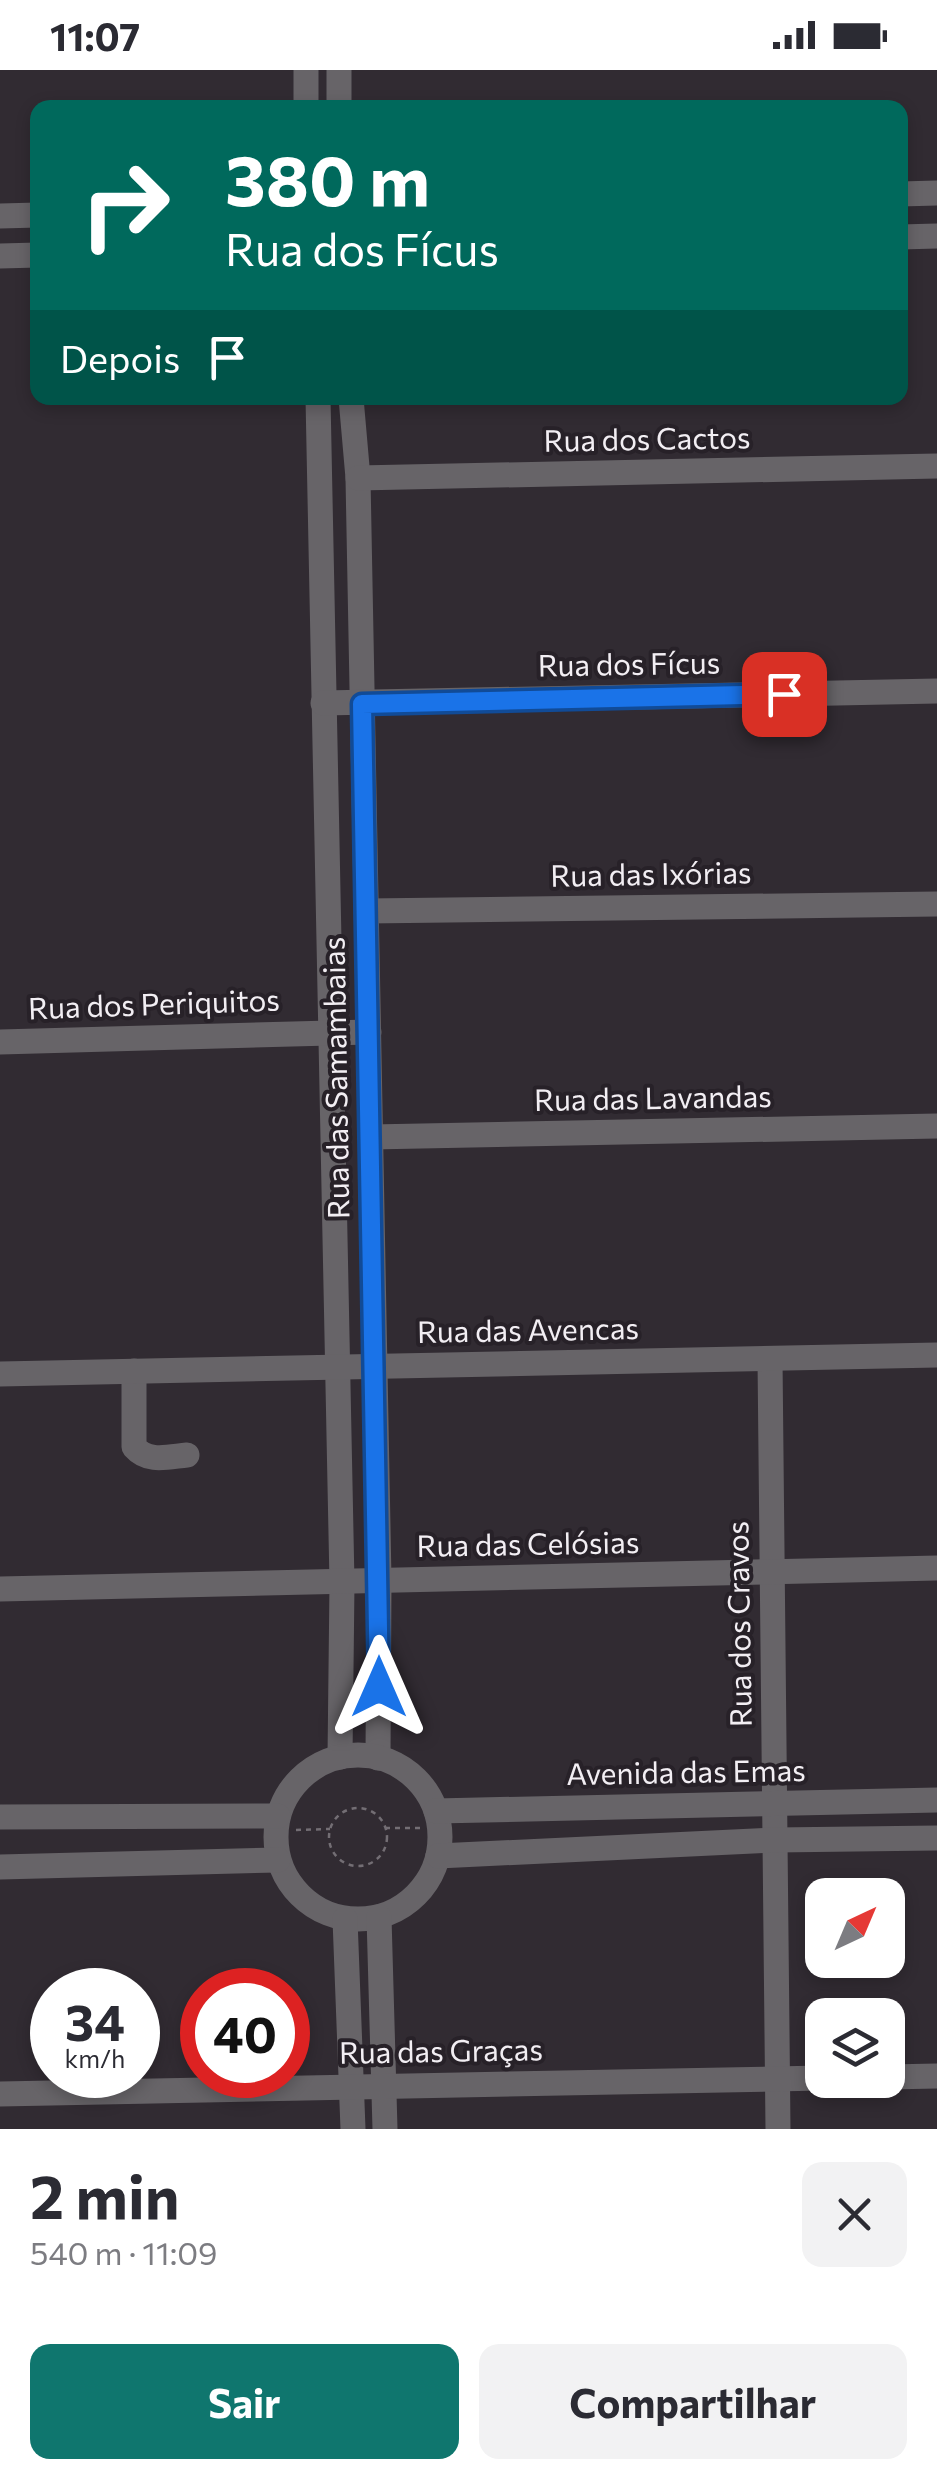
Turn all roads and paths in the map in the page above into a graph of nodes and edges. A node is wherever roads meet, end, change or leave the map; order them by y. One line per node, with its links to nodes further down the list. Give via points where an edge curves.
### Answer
1 (306, 70): 3 (street)
2 (339, 70): 4 (street)
3 (306, 100)
4 (339, 100)
5 (937, 193): 6 (street)
6 (908, 194)
7 (30, 215): 8 (street)
8 (0, 216)
9 (908, 236): 10 (street)
10 (937, 236)
11 (30, 255): 12 (street)
12 (0, 256)
13 (318, 405): 18 (street, Rua das Samambaias)
14 (353, 405): 16 (street, Rua das Samambaias)
15 (937, 466): 16 (street, Rua dos Cactos)
16 (358, 478): 19 (street, Rua das Samambaias)
17 (937, 691): 19 (street, Rua dos Fícus)
18 (323, 703): 19 (street, Rua dos Fícus); 22 (street, Rua das Samambaias)
19 (362, 704): 21 (street, Rua das Samambaias)
20 (937, 904): 21 (street, Rua das Ixórias)
21 (367, 911): 23 (street, Rua das Samambaias)
22 (329, 1032): 23 (street, Rua dos Periquitos); 24 (street, Rua dos Periquitos); 29 (street, Rua das Samambaias)
23 (369, 1032): 26 (street, Rua das Samambaias)
24 (0, 1042)
25 (937, 1126): 26 (street, Rua das Lavandas)
26 (371, 1137): 30 (street, Rua das Samambaias)
27 (937, 1355): 28 (street, Rua das Avencas)
28 (770, 1359): 30 (street, Rua das Avencas); 35 (street, Rua dos Cravos)
29 (336, 1366): 30 (street, Rua das Avencas); 31 (street, Rua das Avencas); 37 (street, Rua das Samambaias)
30 (375, 1366): 36 (street, Rua das Samambaias)
31 (134, 1371): 32 (street, Rua das Avencas); 33 (street, via 134,1447 153,1458)
32 (0, 1374)
33 (186, 1455)
34 (937, 1568): 35 (street, Rua das Celósias)
35 (772, 1572): 36 (street, Rua das Celósias); 42 (street, Rua dos Cravos)
36 (379, 1580): 37 (street, Rua das Celósias); 40 (street, Rua das Samambaias)
37 (342, 1582): 38 (street, Rua das Celósias); 39 (street, Rua das Samambaias)
38 (0, 1588)
39 (340, 1756): 40 (street); 44 (street, via 300,1777)
40 (378, 1758): 43 (street, via 407,1772)
41 (937, 1800): 42 (street, Avenida das Emas)
42 (774, 1803): 43 (street, Avenida das Emas); 47 (street, Rua dos Cravos)
43 (436, 1811): 49 (street)
44 (278, 1816): 45 (street); 50 (street)
45 (0, 1817)
46 (937, 1838): 47 (street)
47 (774, 1840): 49 (street); 57 (street, Rua dos Cravos)
48 (336, 1856): 48 (path, via 361,1866 378,1858 386,1842 383,1823 369,1810 341,1813 330,1829)
49 (438, 1856): 52 (street, via 411,1901)
50 (278, 1860): 51 (street); 53 (street, via 310,1905)
51 (0, 1867)
52 (379, 1917): 53 (street); 59 (street)
53 (344, 1919): 58 (street)
54 (937, 2076): 55 (street)
55 (905, 2077)
56 (805, 2078): 57 (street, Rua das Graças)
57 (777, 2079): 59 (street, Rua das Graças); 63 (street, Rua dos Cravos)
58 (352, 2086): 59 (street, Rua das Graças); 60 (street, Rua das Graças); 61 (street)
59 (384, 2086): 62 (street)
60 (0, 2094)
61 (353, 2129)
62 (385, 2129)
63 (778, 2129)

